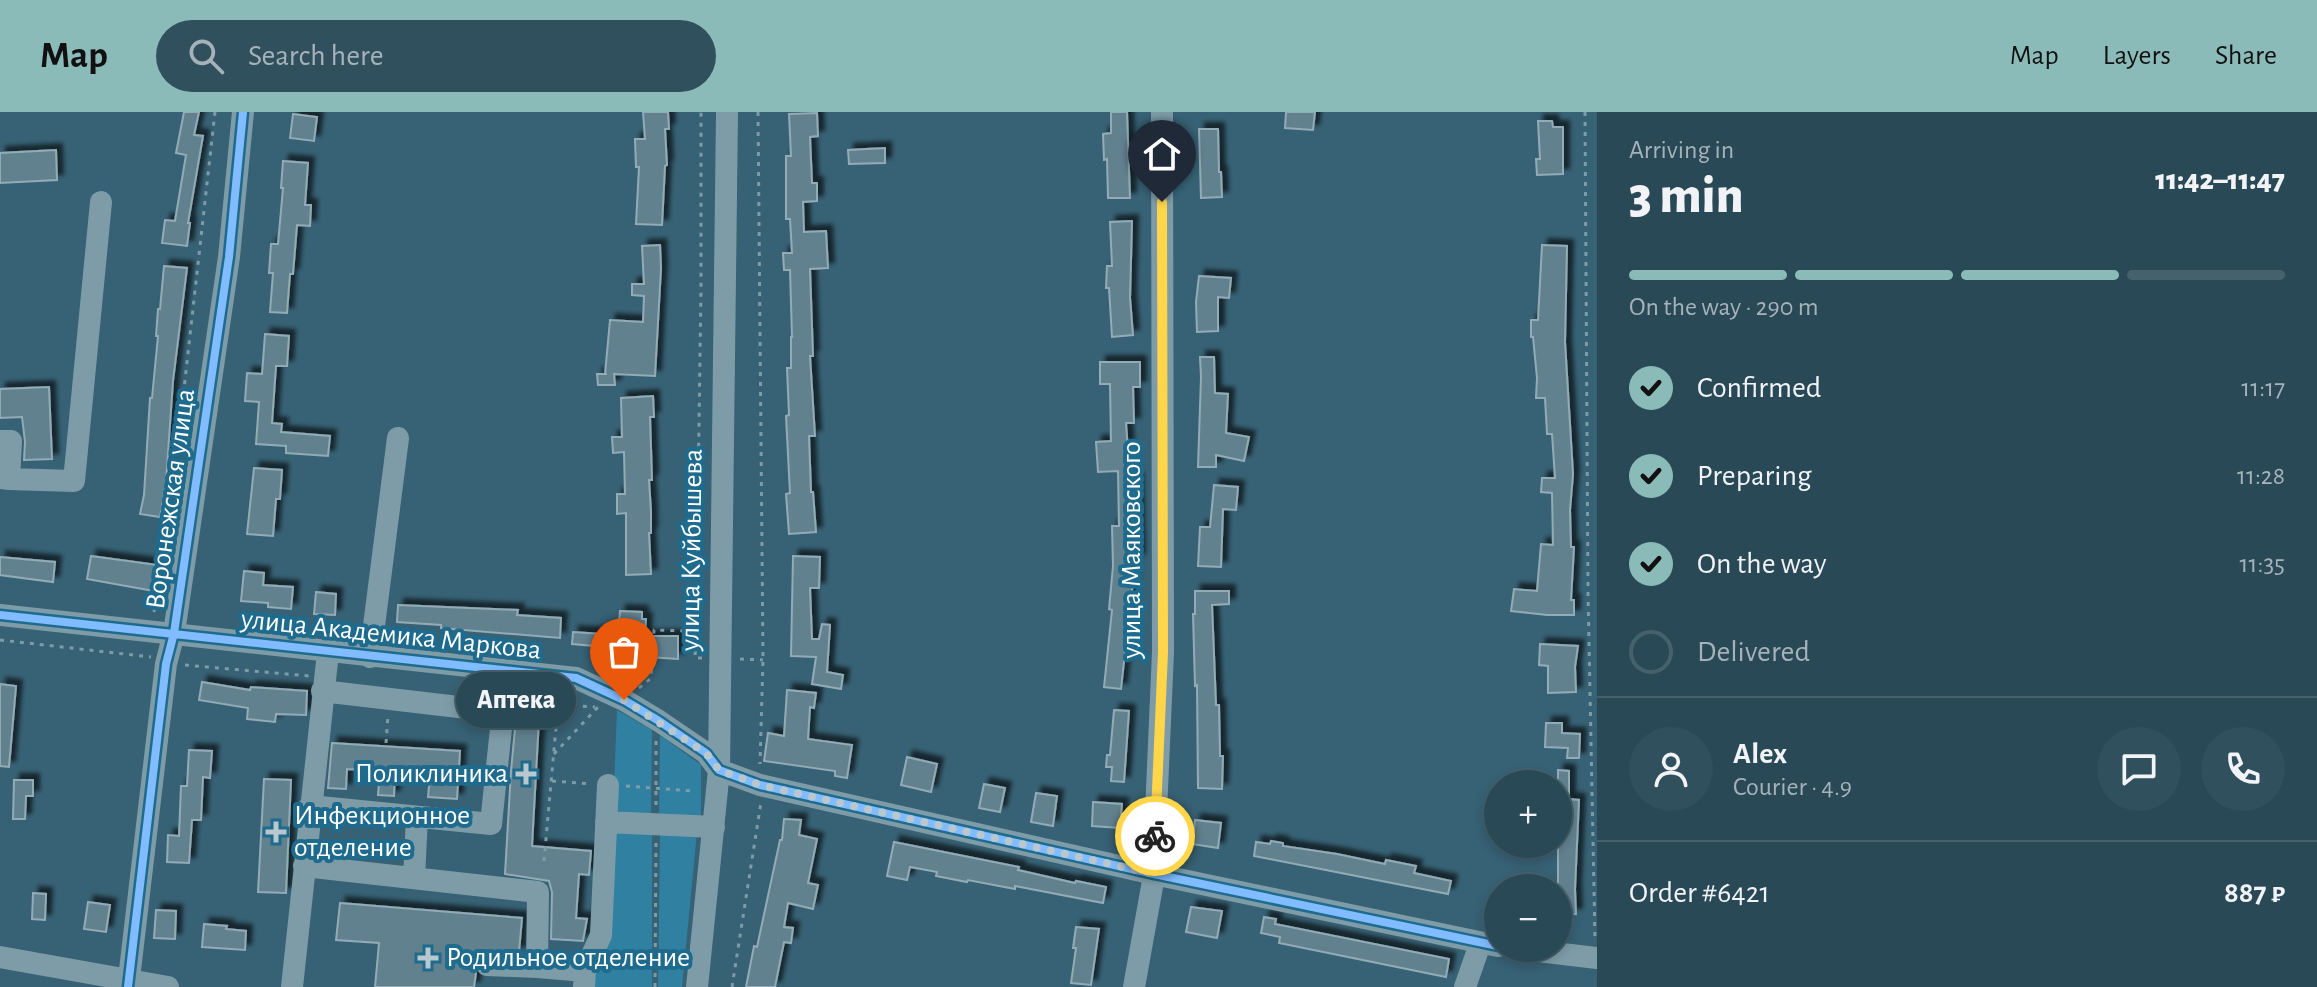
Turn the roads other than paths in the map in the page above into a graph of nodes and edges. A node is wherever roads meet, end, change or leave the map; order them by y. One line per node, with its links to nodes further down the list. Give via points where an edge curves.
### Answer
1 (243, 112): 9 (street, Воронежская улица, via 229,257)
2 (727, 112): 15 (street, улица Куйбышева)
3 (1162, 112): 22 (street, улица Маяковского, via 1163,652)
4 (101, 202): 7 (street, via 74,481)
5 (398, 438): 11 (street)
6 (0, 441): 7 (street, via 11,441)
7 (5, 479)
8 (0, 615): 9 (street, улица Академика Маркова)
9 (163, 632): 10 (street, улица Академика Маркова); 32 (street, Воронежская улица, via 166,664)
10 (328, 652): 11 (street, улица Академика Маркова); 13 (street)
11 (370, 657): 12 (street, улица Академика Маркова)
12 (507, 671): 14 (street); 15 (street, улица Академика Маркова, via 576,678 624,700 706,753)
13 (322, 691): 14 (street); 17 (street)
14 (501, 712): 18 (street, via 491,824)
15 (719, 770): 20 (street, улица Куйбышева); 22 (street, улица Академика Маркова, via 760,785)
16 (608, 785): 19 (street)
17 (310, 806): 18 (street); 21 (street)
18 (417, 817): 23 (street)
19 (606, 822): 20 (street); 31 (street, via 601,935)
20 (714, 827): 35 (street, улица Куйбышева)
21 (304, 866): 23 (street); 34 (street)
22 (1154, 874): 24 (street, улица Академика Маркова); 36 (street, улица Маяковского)
23 (414, 878): 30 (street, via 538,892)
24 (1484, 944)
25 (1484, 954): 37 (street)
26 (1572, 955): 28 (street)
27 (0, 957): 32 (street)
28 (1597, 958)
29 (487, 965): 30 (street)
30 (537, 967): 31 (street)
31 (585, 979)
32 (128, 984): 33 (street)
33 (168, 987)
34 (292, 987)
35 (697, 987)
36 (1134, 987)
37 (1465, 987)

